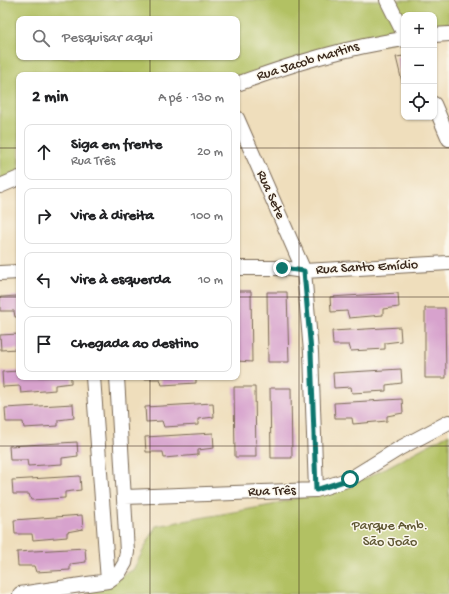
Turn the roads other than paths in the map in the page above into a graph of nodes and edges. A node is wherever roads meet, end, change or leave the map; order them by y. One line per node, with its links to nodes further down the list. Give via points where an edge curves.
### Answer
1 (387, 0): 2 (street)
2 (401, 28)
3 (449, 34): 4 (street)
4 (437, 35)
5 (401, 39): 6 (street, Rua Jacob Martins, via 332,52)
6 (240, 83)
7 (437, 111): 9 (street)
8 (240, 125): 14 (street, Rua Sete)
9 (449, 139)
10 (16, 179): 11 (street)
11 (0, 186)
12 (449, 263): 14 (street, Rua Santo Emídio)
13 (240, 268): 14 (street, Rua Santo Emídio)
14 (304, 271): 20 (street, Rua Sete, via 311,352)
15 (16, 272): 16 (street)
16 (0, 273)
17 (93, 380): 22 (street)
18 (117, 380): 21 (street)
19 (449, 422): 20 (street, Rua Três, via 350,479)
20 (316, 490): 21 (street, Rua Três)
21 (125, 497): 22 (street, via 125,563)
22 (108, 581): 23 (street)
23 (20, 594)

